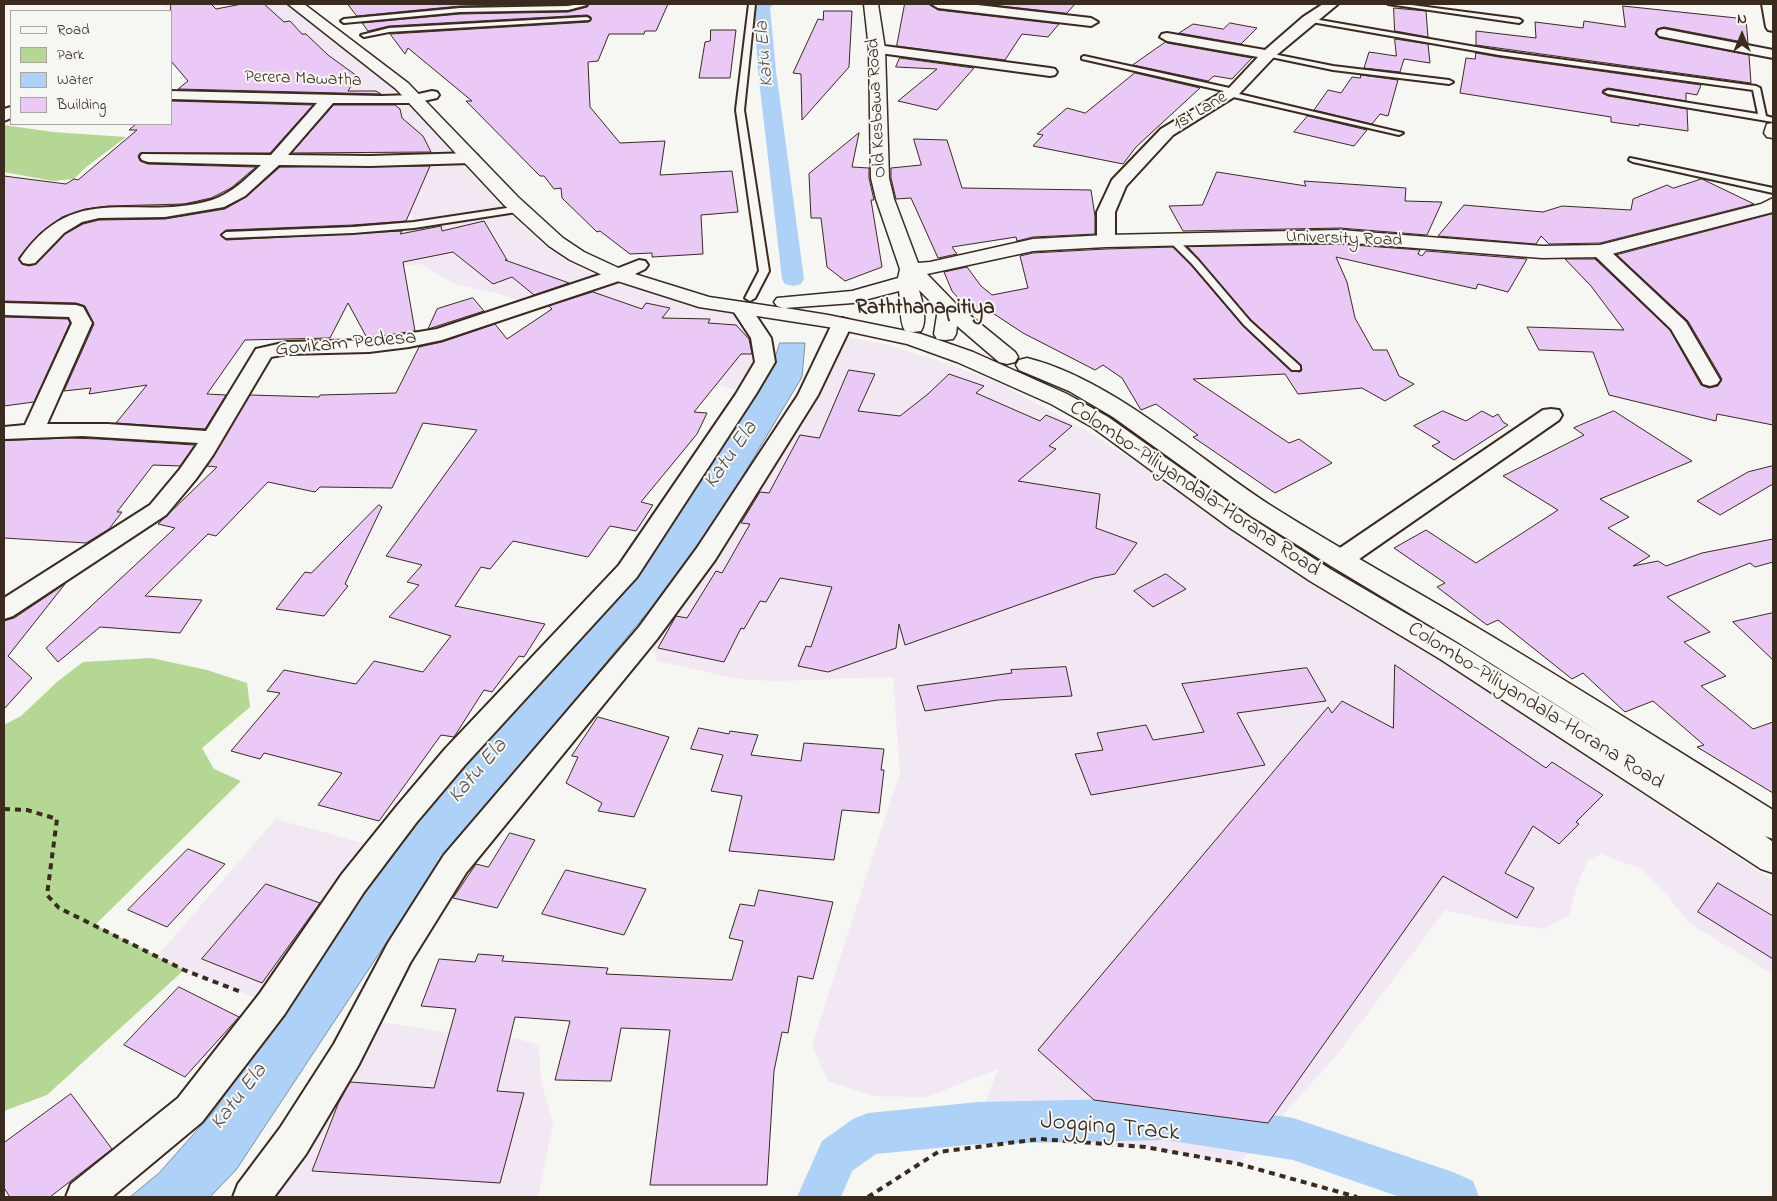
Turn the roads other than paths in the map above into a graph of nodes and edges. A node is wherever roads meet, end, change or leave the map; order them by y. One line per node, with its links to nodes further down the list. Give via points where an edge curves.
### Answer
1 (296, 4): 29 (main road, Colombo-Piliyandala-Horana Road, via 402,86)
2 (319, 4): 12 (main road)
3 (752, 4): 52 (lane, via 740,110 764,270)
4 (871, 4): 19 (main road, Old Kesbawa Road)
5 (938, 4): 14 (street)
6 (1331, 4): 11 (street, 1st Lane)
7 (1391, 4): 13 (lane)
8 (1768, 4): 15 (street)
9 (584, 5): 12 (lane, via 460,10)
10 (587, 19): 17 (lane, via 389,30)
11 (1308, 20): 21 (street, 1st Lane); 33 (lane, via 1499,53 1756,88)
12 (344, 21): 17 (main road)
13 (1519, 21)
14 (1091, 22)
15 (1773, 27)
16 (1664, 33): 20 (street)
17 (364, 35): 28 (main road)
18 (1167, 37): 21 (street)
19 (877, 49): 23 (street); 50 (main road, Old Kesbawa Road, via 880,178)
20 (1773, 54)
21 (1268, 55): 24 (lane, via 1333,68); 26 (street, 1st Lane)
22 (1084, 58): 26 (lane)
23 (1050, 72)
24 (1449, 82)
25 (1608, 92): 33 (lane)
26 (1232, 93): 34 (lane); 44 (street, 1st Lane, via 1167,132 1118,184 1106,212)
27 (172, 95): 30 (street, Perera Mawatha)
28 (432, 95): 29 (street, Perera Mawatha); 32 (main road)
29 (414, 99): 30 (street, Perera Mawatha); 37 (main road, Colombo-Piliyandala-Horana Road)
30 (328, 100): 38 (street)
31 (1773, 120): 33 (lane)
32 (458, 121)
33 (1768, 123): 35 (main road)
34 (1399, 133)
35 (1773, 133)
36 (148, 158): 38 (street)
37 (471, 158): 38 (street); 41 (main road, Colombo-Piliyandala-Horana Road)
38 (275, 160): 47 (street, via 224,202 156,213 85,214 67,222)
39 (1633, 160): 40 (lane)
40 (1772, 203): 45 (main road, University Road)
41 (520, 209): 42 (lane, via 414,225); 49 (main road, Colombo-Piliyandala-Horana Road, via 556,242)
42 (226, 235)
43 (1172, 239): 44 (main road, University Road); 45 (main road, University Road, via 1340,236 1542,252); 59 (lane, via 1247,323)
44 (1106, 241): 50 (main road, University Road, via 1033,246)
45 (1600, 251): 60 (street, via 1679,326)
46 (615, 254): 48 (main road, Colombo-Piliyandala-Horana Road)
47 (29, 258)
48 (639, 265): 49 (street, Govikam Pedesa); 52 (main road, Colombo-Piliyandala-Horana Road, via 729,295)
49 (618, 275): 52 (main road, Colombo-Piliyandala-Horana Road, via 688,298); 64 (street, Govikam Pedesa, via 442,334 368,346 262,353)
50 (908, 275): 51 (main road, University Road, via 853,297); 53 (main road, Old Kesbawa Road); 56 (main road, Old Kesbawa Road)
51 (780, 302): 52 (main road, Colombo-Piliyandala-Horana Road); 56 (main road, Colombo-Piliyandala-Horana Road)
52 (746, 304): 55 (main road, Colombo-Piliyandala-Horana Road); 70 (street, via 761,338 765,362 628,571 455,757 406,815 353,883 272,1004 190,1110)
53 (949, 308): 57 (main road); 58 (main road, Old Kesbawa Road)
54 (4, 309): 62 (street, via 76,312 82,323)
55 (842, 324): 67 (main road, Colombo-Piliyandala-Horana Road, via 913,339 965,357 1059,399 1100,422 1296,559); 71 (street, via 808,395 706,554 648,632 455,864 399,953 346,1055 293,1141)
56 (913, 326): 57 (main road, Colombo-Piliyandala-Horana Road)
57 (945, 334): 58 (main road, Colombo-Piliyandala-Horana Road)
58 (1008, 357): 65 (main road, Colombo-Piliyandala-Horana Road, via 1077,386 1121,412 1260,510)
59 (1296, 368)
60 (1710, 380)
61 (1551, 416): 65 (street)
62 (33, 430): 63 (street); 64 (street, via 78,429)
63 (4, 433)
64 (212, 438): 66 (street, Govikam Pedesa, via 158,510)
65 (1340, 560): 67 (main road, Colombo-Piliyandala-Horana Road)
66 (4, 610)
67 (1460, 644): 68 (main road, Colombo-Piliyandala-Horana Road); 69 (main road, Colombo-Piliyandala-Horana Road)
68 (1773, 826)
69 (1773, 859)
70 (84, 1197)
71 (252, 1197)

